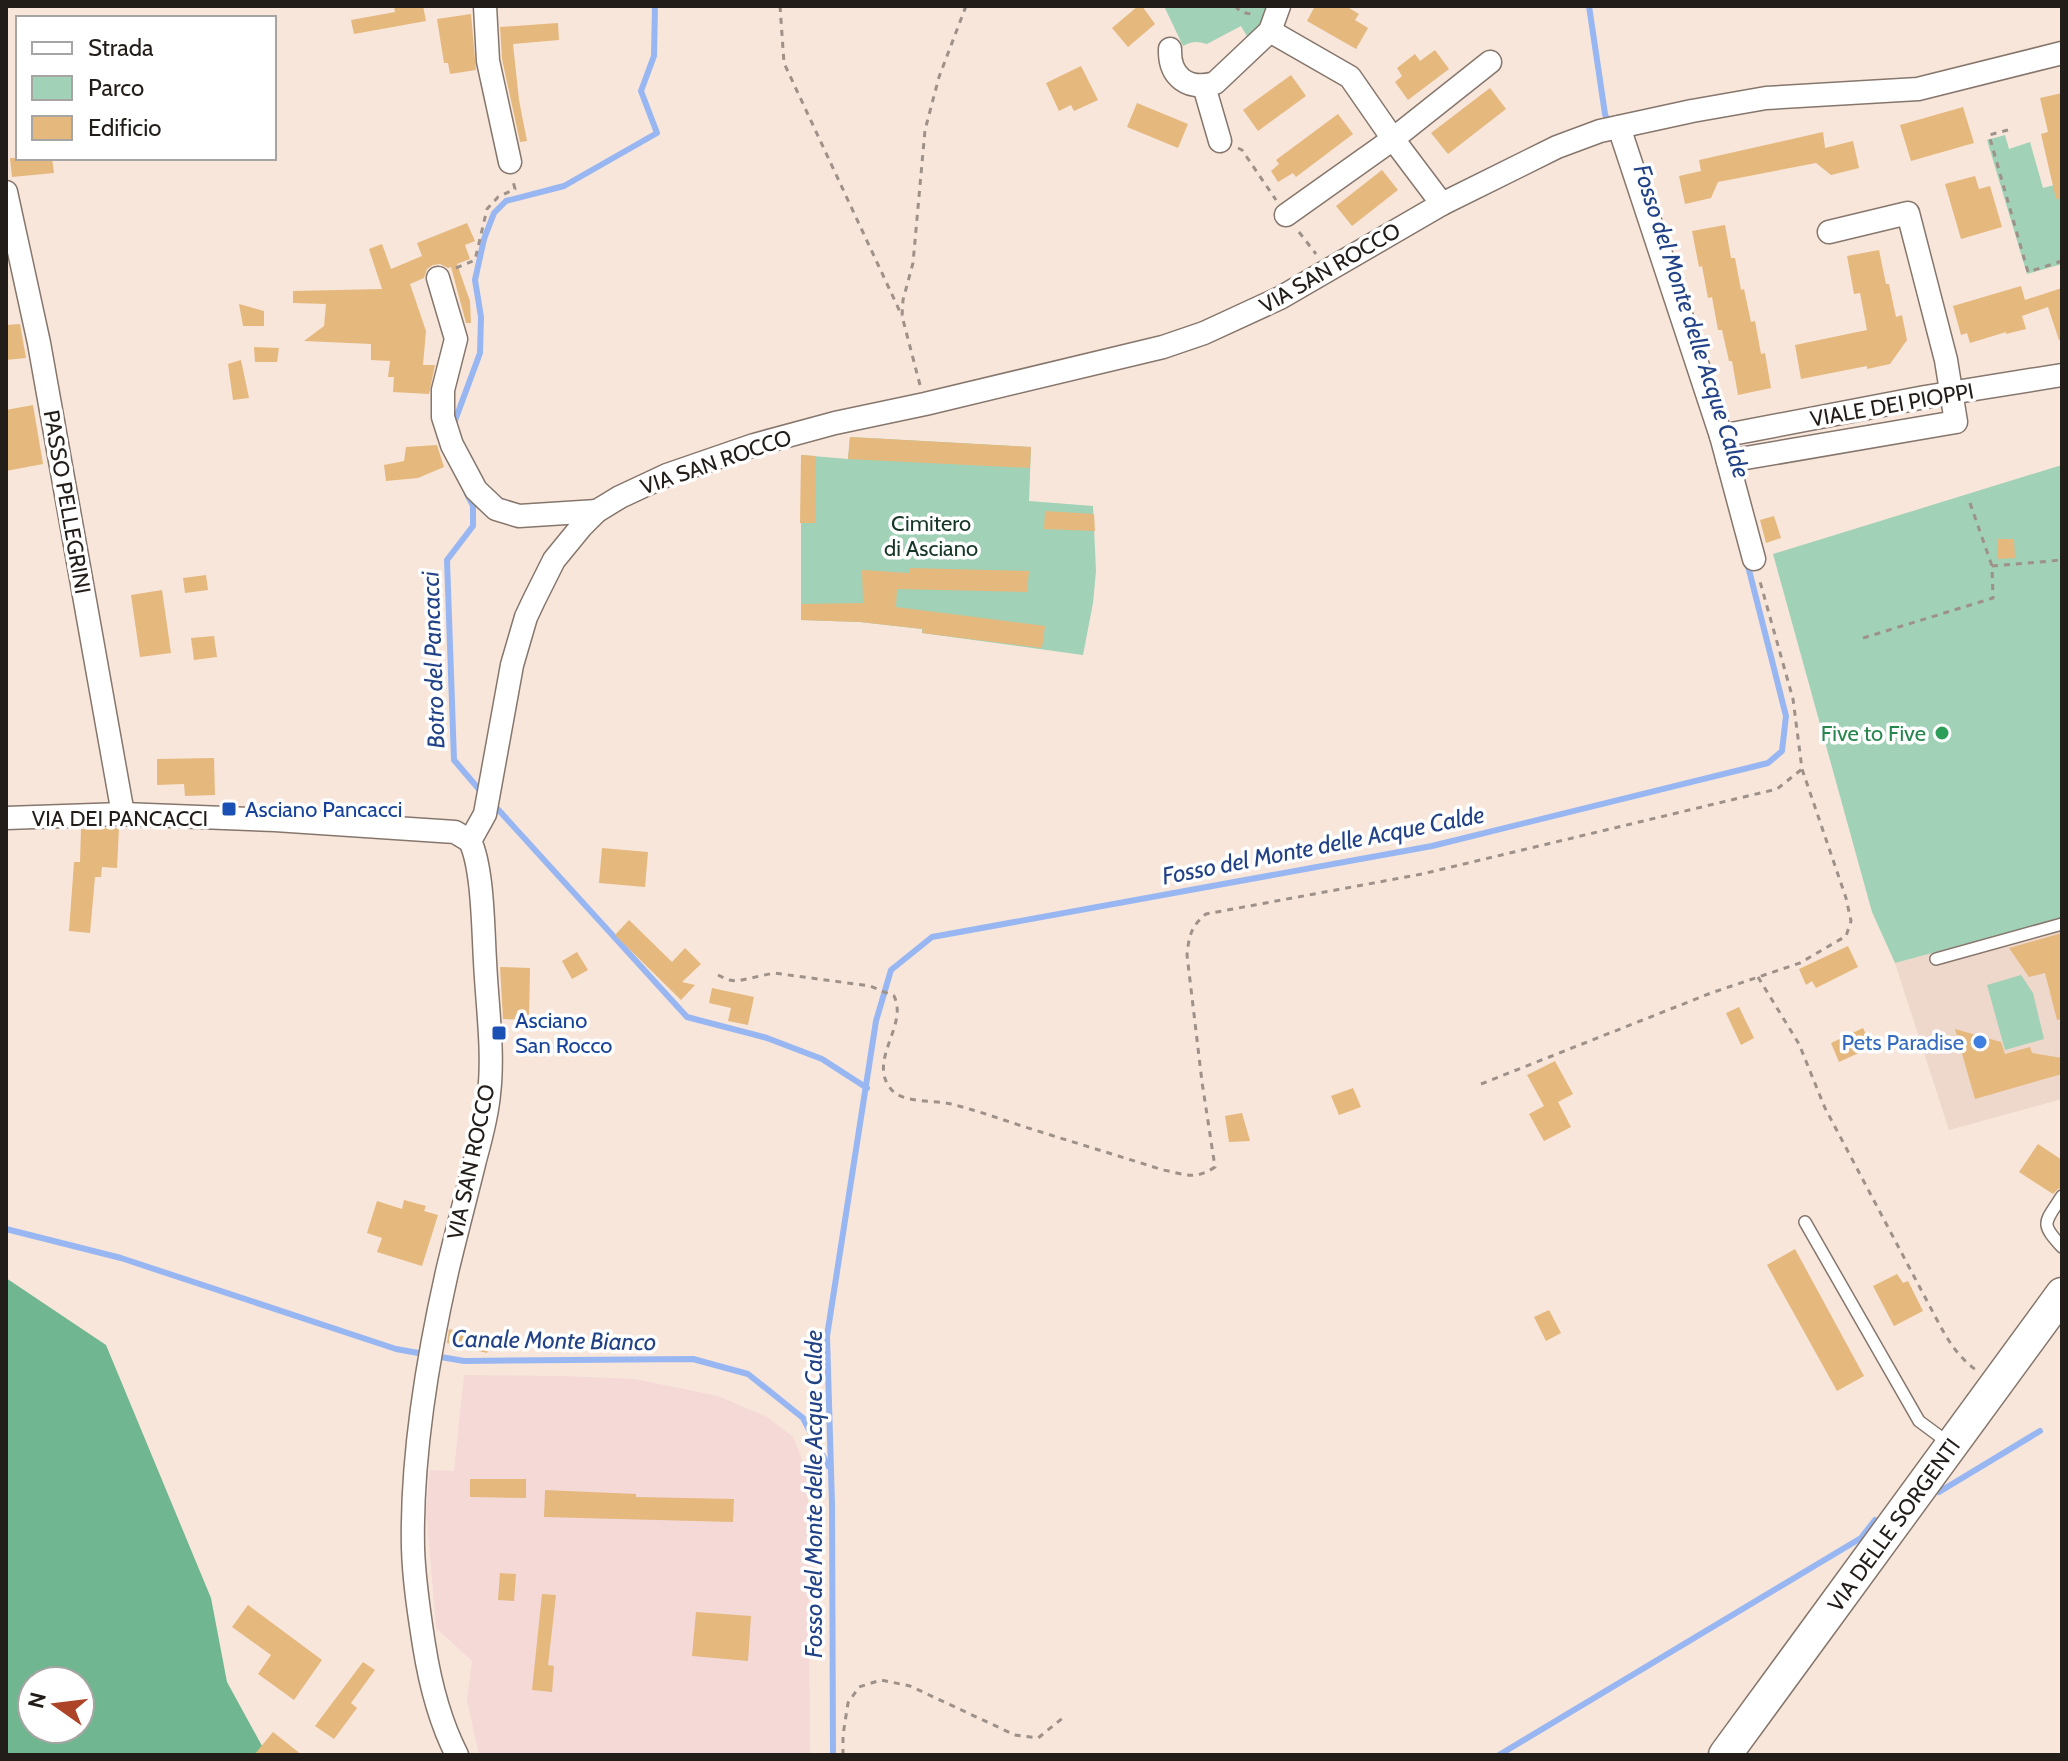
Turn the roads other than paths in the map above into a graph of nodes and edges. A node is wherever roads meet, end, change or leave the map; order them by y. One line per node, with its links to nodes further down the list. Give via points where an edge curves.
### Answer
1 (485, 6): 11 (street, via 488,61)
2 (1279, 6): 3 (street)
3 (1270, 31): 7 (street, via 1215,83); 9 (street, via 1350,77)
4 (1170, 49): 7 (street, via 1174,72 1193,86)
5 (2062, 53): 8 (street, VIA SAN ROCCO, via 1918,89 1766,98)
6 (1490, 62): 9 (street)
7 (1204, 86): 10 (street)
8 (1611, 129): 13 (street, VIA SAN ROCCO, via 1557,147); 19 (street)
9 (1393, 139): 13 (street); 14 (street)
10 (1220, 141)
11 (510, 162)
12 (6, 192): 23 (street, PASSO PELLEGRINI, via 39,343)
13 (1442, 204): 21 (street, VIA SAN ROCCO, via 1280,298 1204,333 754,445 641,486)
14 (1286, 215)
15 (1829, 232): 18 (street, via 1908,213)
16 (438, 278): 21 (street, via 456,339 443,390 443,417 476,490 496,509 519,516)
17 (2062, 375): 18 (street, VIALE DEI PIOPPI)
18 (1951, 394): 19 (street, VIALE DEI PIOPPI); 20 (street, via 1956,422)
19 (1721, 436): 20 (street)
20 (1728, 461): 22 (street)
21 (597, 511): 25 (street, VIA SAN ROCCO, via 554,560 526,617 485,814)
22 (1754, 559)
23 (123, 814): 24 (street, VIA DEI PANCACCI); 25 (street, VIA DEI PANCACCI, via 372,825 455,832)
24 (6, 818)
25 (470, 841): 33 (street, VIA SAN ROCCO, via 477,860 482,923 489,1094 432,1340 413,1512 418,1608 431,1686)
26 (2062, 924): 27 (lane)
27 (1936, 959)
28 (2062, 1196): 30 (lane, via 2047,1220 2048,1231)
29 (1805, 1222): 32 (lane, via 1919,1421)
30 (2062, 1247)
31 (2062, 1294): 32 (main road, VIA DELLE SORGENTI)
32 (1952, 1445): 34 (main road, VIA DELLE SORGENTI)
33 (457, 1755)
34 (1725, 1755)

